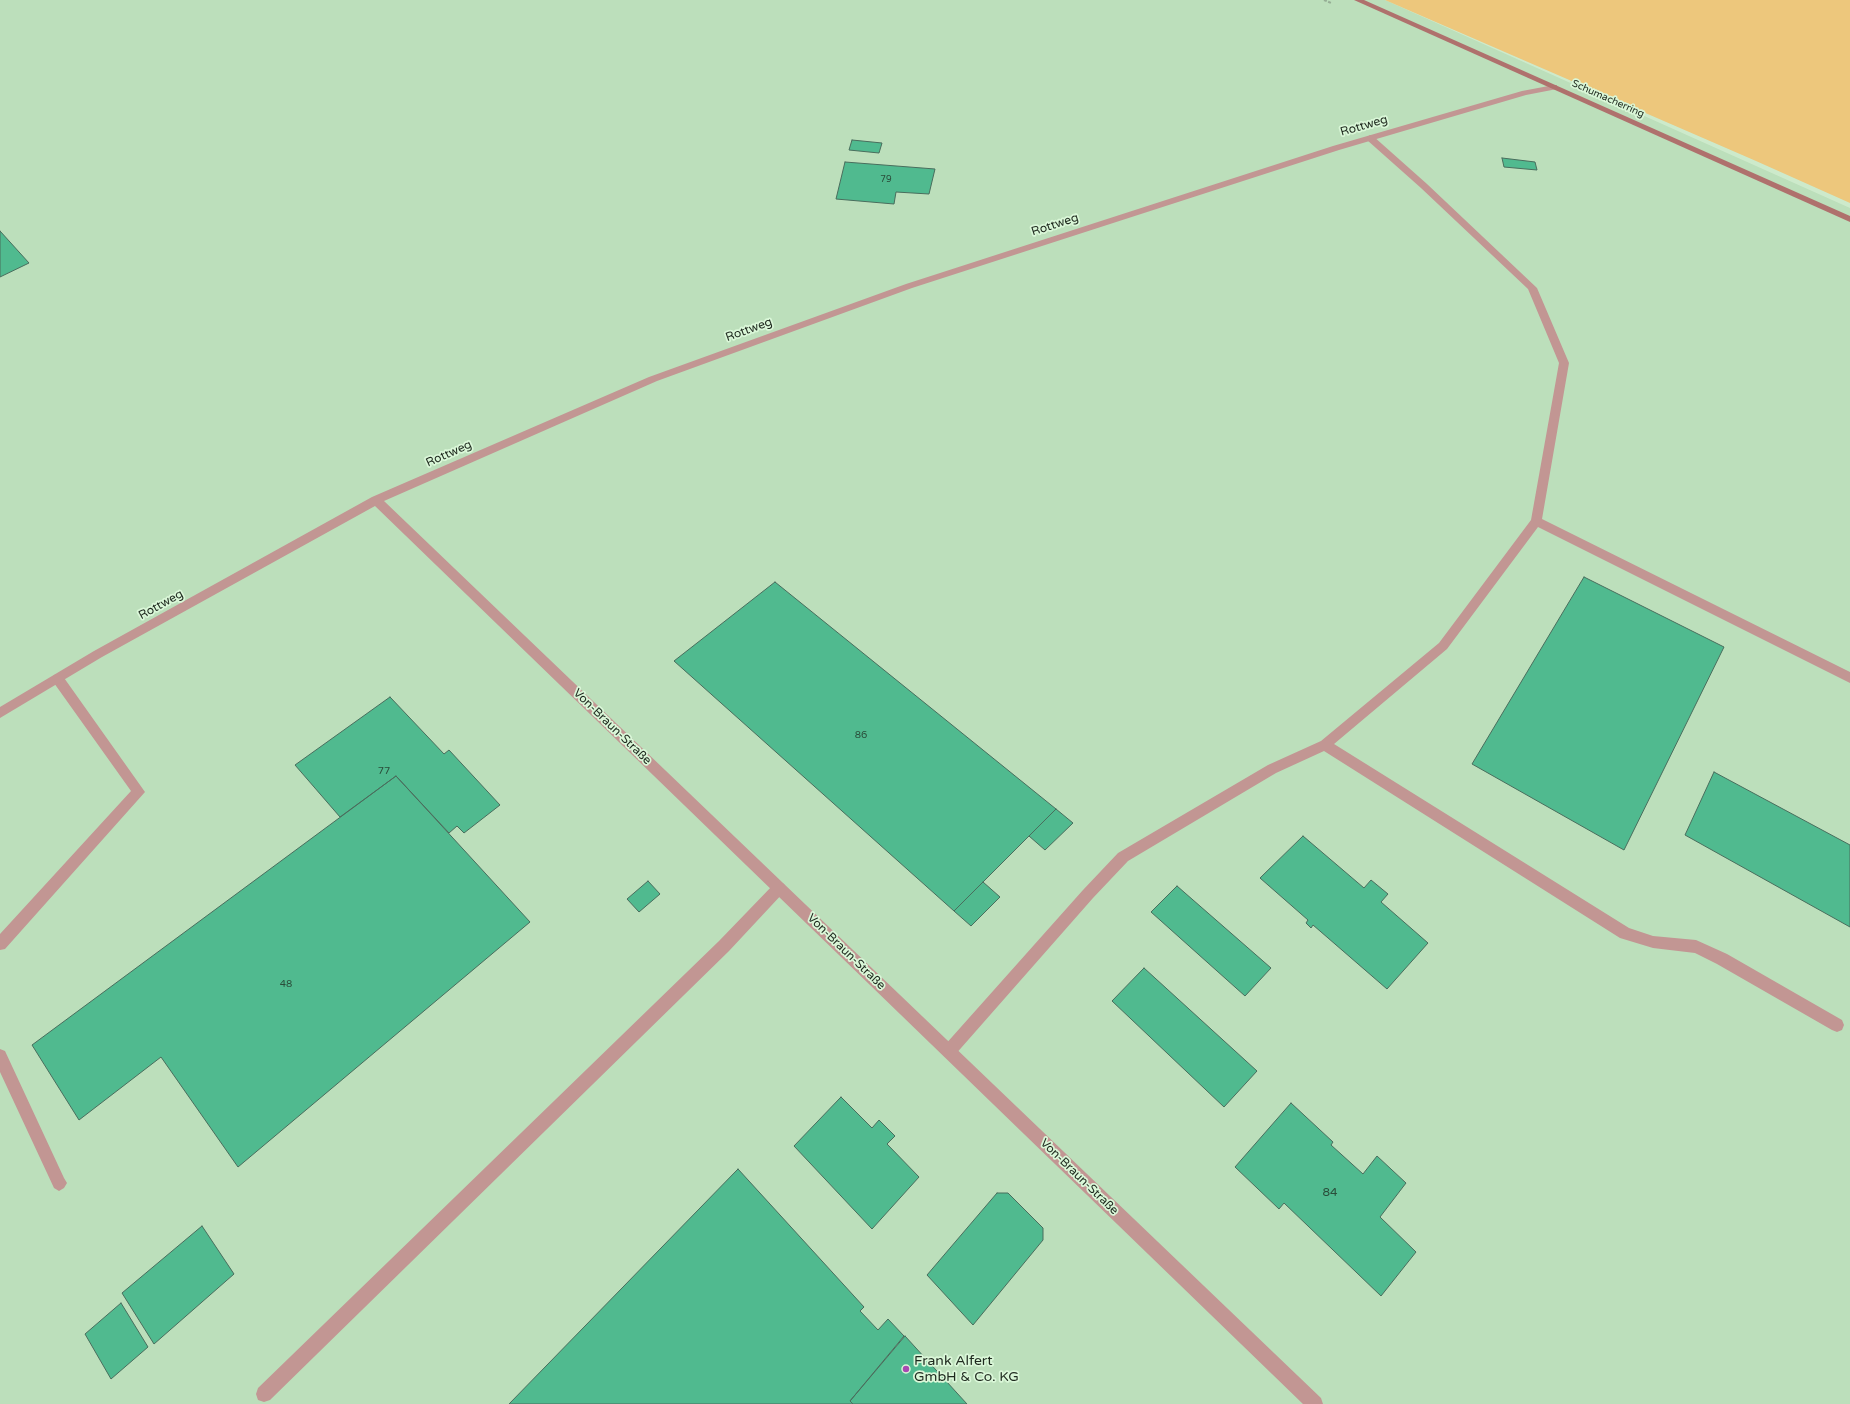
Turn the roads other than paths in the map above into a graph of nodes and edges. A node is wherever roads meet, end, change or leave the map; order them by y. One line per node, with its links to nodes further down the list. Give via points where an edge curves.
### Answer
1 (1358, 0): 2 (main road, Schumacherring)
2 (1554, 87): 3 (street, Rottweg, via 1524,93); 4 (main road, Schumacherring)
3 (1370, 138): 5 (street, Rottweg, via 909,286 704,360 646,382); 6 (street, via 1532,288 1564,363)
4 (1850, 219)
5 (376, 500): 7 (street, Rottweg); 11 (street, Von-Braun-Straße)
6 (1536, 520): 8 (street); 10 (street, via 1443,646)
7 (58, 678): 9 (street, Rottweg); 12 (street, via 139,792)
8 (1850, 678)
9 (0, 713)
10 (1325, 745): 13 (street, via 1625,933 1653,942 1696,947); 14 (street, via 1272,769 1122,857)
11 (779, 888): 14 (street, Von-Braun-Straße); 17 (street, via 724,946)
12 (0, 944)
13 (1838, 1025)
14 (949, 1051): 18 (street, Von-Braun-Straße)
15 (0, 1056): 16 (street)
16 (59, 1183)
17 (264, 1394)
18 (1315, 1404)

